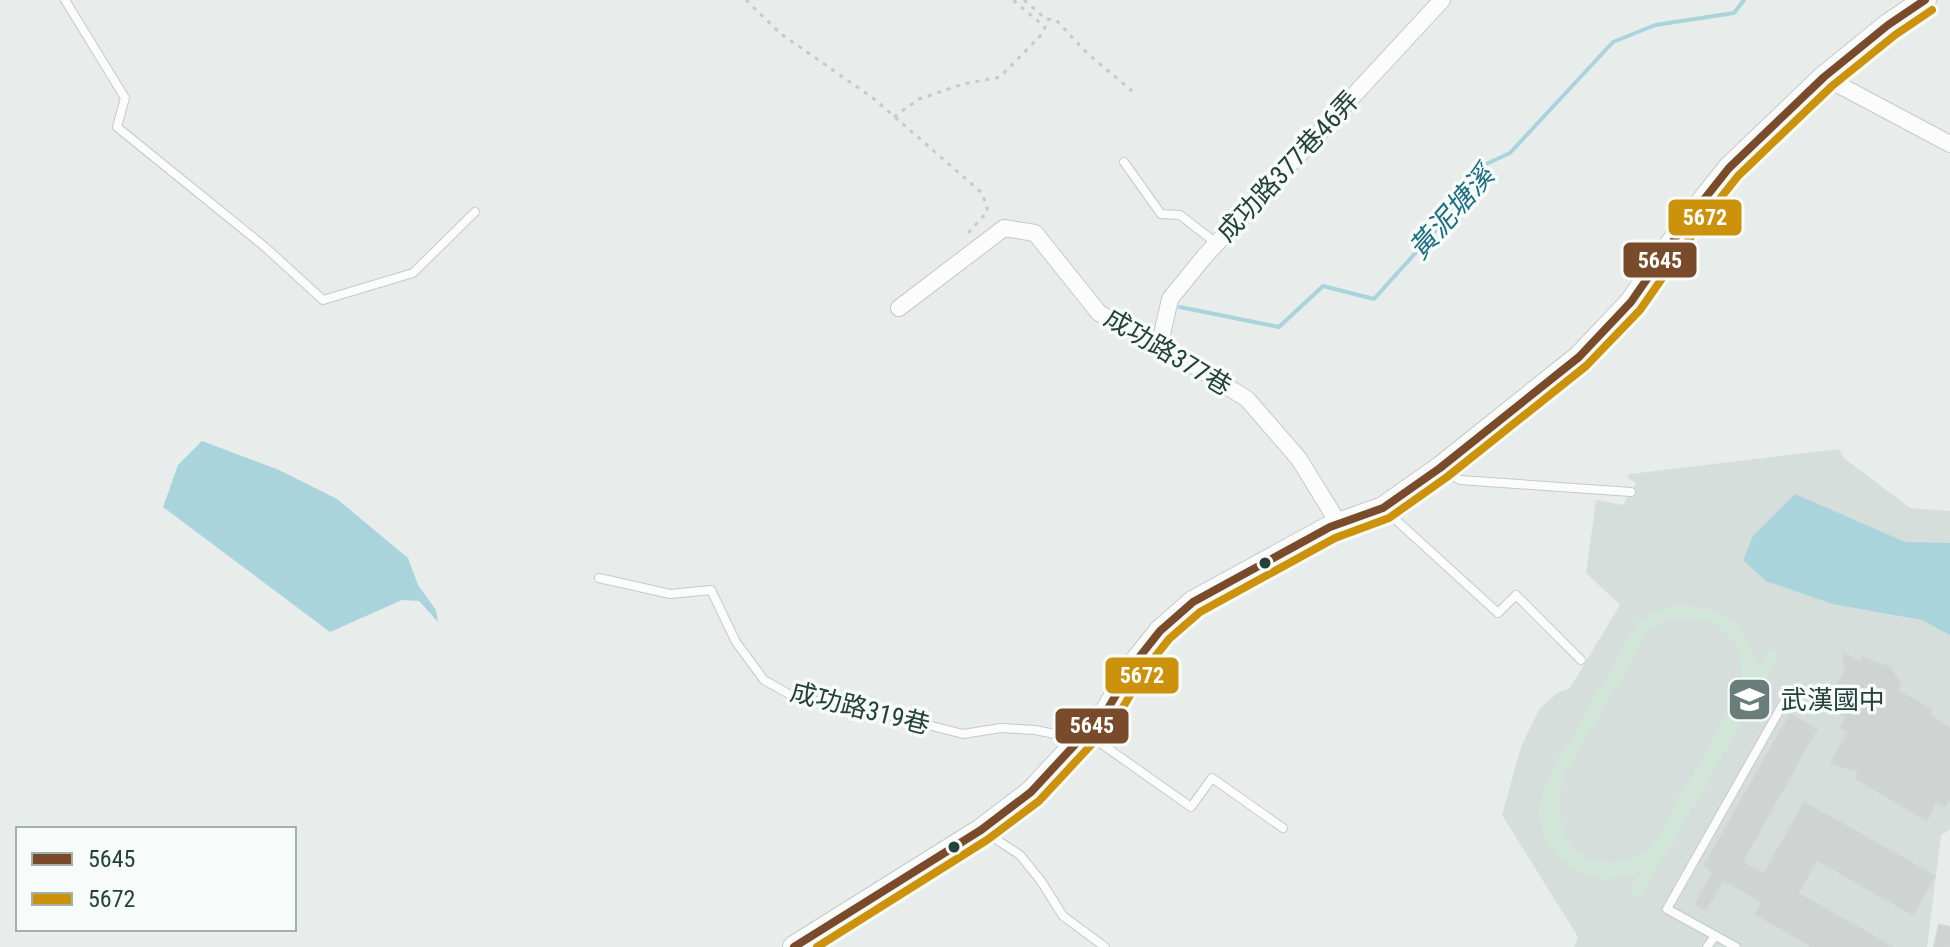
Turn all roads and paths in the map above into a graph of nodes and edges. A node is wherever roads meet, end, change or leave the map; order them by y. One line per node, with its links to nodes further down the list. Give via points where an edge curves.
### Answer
1 (65, 0): 12 (lane, via 125,98 117,127 323,300 413,273)
2 (746, 0): 9 (path, via 781,34)
3 (1013, 0): 9 (path, via 1045,27 1000,77 919,99)
4 (1024, 0): 8 (path, via 1046,19 1056,20)
5 (1442, 0): 13 (street, 成功路377巷46弄)
6 (1925, 0): 7 (street)
7 (1824, 77): 10 (street); 17 (street, via 1729,168 1631,302 1579,357)
8 (1132, 91)
9 (894, 117): 14 (path, via 982,193 988,211 969,232)
10 (1950, 144)
11 (1124, 162): 13 (lane, via 1161,214 1180,215)
12 (475, 212)
13 (1217, 243): 16 (street, 成功路377巷46弄, via 1170,299)
14 (980, 246): 15 (street, 成功路377巷); 16 (street, 成功路377巷, via 1004,228 1035,233 1099,313)
15 (899, 308)
16 (1159, 347): 20 (street, 成功路377巷, via 1247,399 1299,459)
17 (1440, 468): 18 (lane, via 1460,480); 19 (street)
18 (1631, 492)
19 (1383, 508): 20 (street); 22 (lane, via 1498,613 1516,595)
20 (1339, 524): 24 (street, via 1193,602 1160,631 1107,710)
21 (599, 578): 24 (lane, 成功路319巷, via 670,594 711,590 736,642 764,680 796,698 858,707 963,734 1001,728)
22 (1581, 660)
23 (1783, 704): 27 (lane, via 1667,909)
24 (1082, 735): 25 (lane, via 1191,807 1212,778); 26 (street, via 1031,792)
25 (1283, 828)
26 (981, 830): 28 (street); 29 (lane, via 1020,855 1063,916)
27 (1715, 936): 30 (lane); 31 (lane); 32 (lane)
28 (794, 947)
29 (1105, 947)
30 (1707, 947)
31 (1718, 947)
32 (1736, 947)

